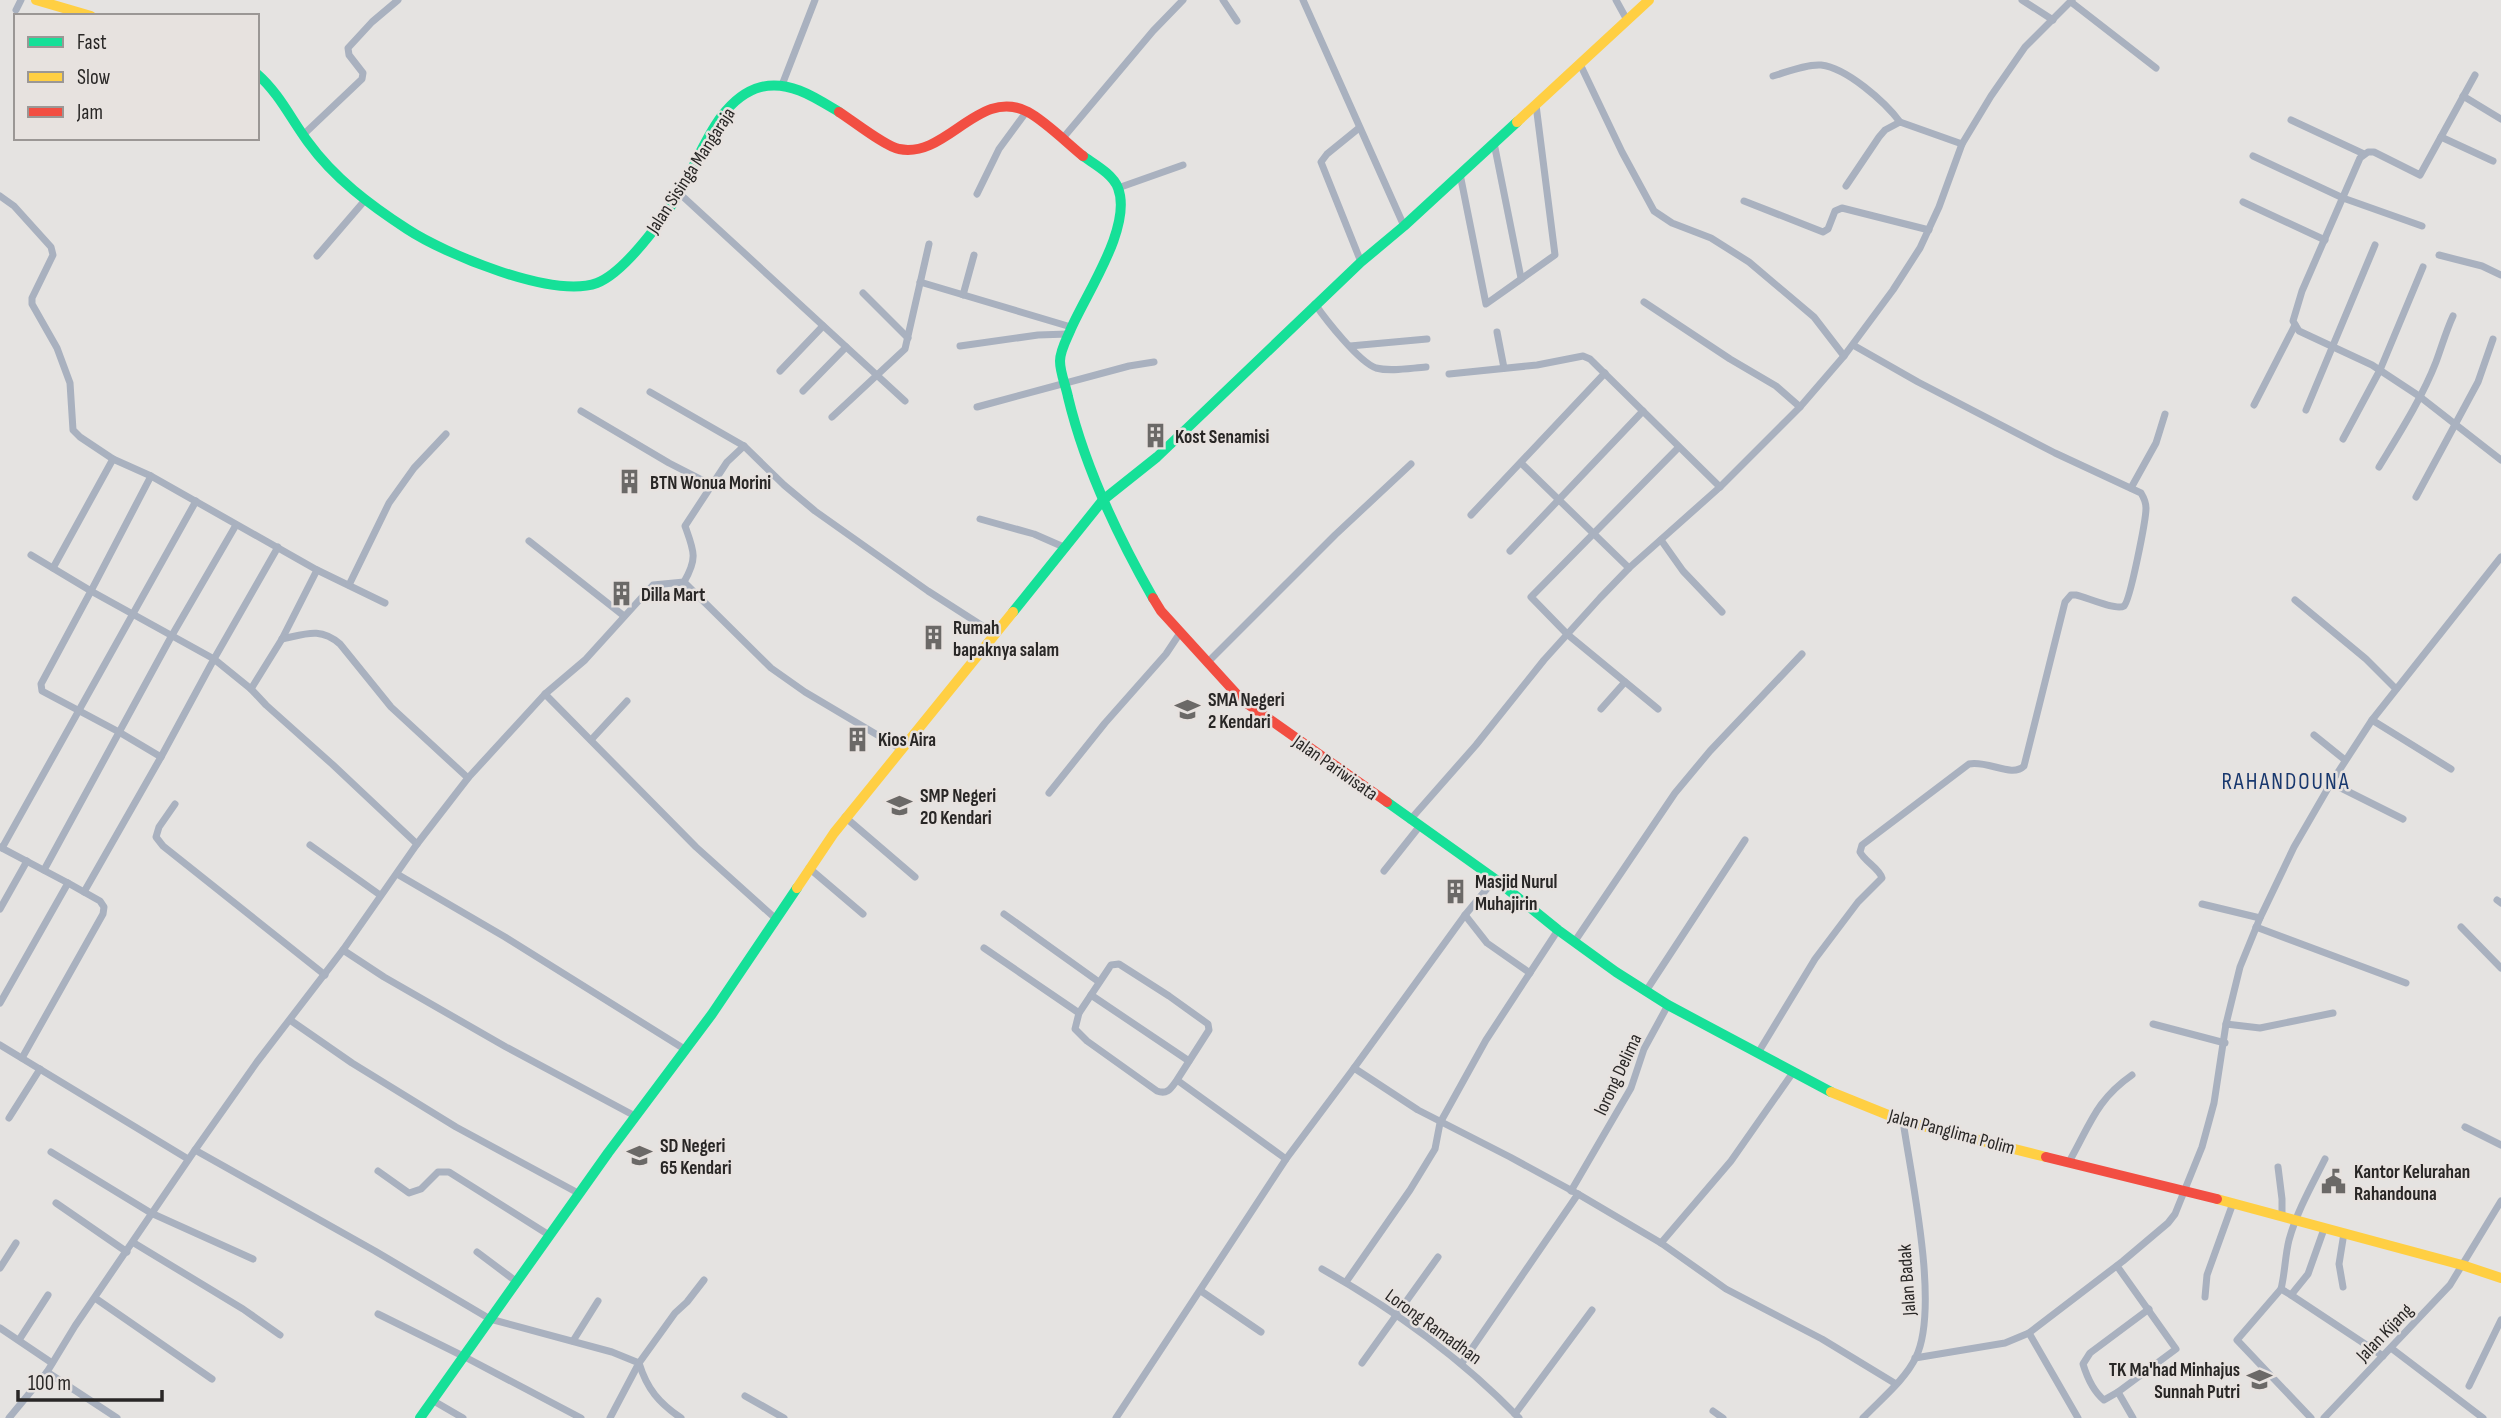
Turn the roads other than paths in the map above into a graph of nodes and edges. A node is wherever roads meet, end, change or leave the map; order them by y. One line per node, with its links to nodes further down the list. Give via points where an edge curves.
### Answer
1 (21, 0): 12 (street)
2 (36, 0): 13 (street)
3 (398, 0): 30 (street, via 348,48 362,79)
4 (815, 0): 22 (street)
5 (1183, 0): 32 (street)
6 (1223, 0): 14 (street)
7 (1303, 0): 29 (street)
8 (1616, 0): 15 (street)
9 (1649, 0): 15 (street)
10 (2022, 0): 16 (street)
11 (2072, 1): 16 (street); 18 (street)
12 (16, 10)
13 (84, 14)
14 (1237, 20)
15 (1627, 20): 17 (street)
16 (2053, 20): 34 (street, via 2025,47)
17 (1580, 64): 24 (street); 80 (street, via 1654,211 1712,238 1749,262 1814,317)
18 (2156, 68)
19 (2474, 75): 23 (street)
20 (259, 76): 30 (street, Jalan Sisinga Mangaraja)
21 (1773, 76): 28 (street, via 1809,66 1832,68 1883,103)
22 (782, 85): 25 (street, via 804,92 909,153 927,148 987,109 1002,105); 42 (street, Jalan Sisinga Mangaraja, via 738,97 722,116)
23 (2463, 96): 26 (street); 31 (street)
24 (1536, 105): 33 (street); 61 (street, via 1555,255)
25 (1027, 111): 32 (street); 43 (street, via 999,149)
26 (2501, 119)
27 (2291, 120): 35 (street)
28 (1900, 122): 34 (street); 40 (street, via 1879,137)
29 (1359, 128): 49 (street); 58 (street, via 1321,162)
30 (303, 135): 46 (street, Jalan Sisinga Mangaraja)
31 (2441, 137): 35 (street, via 2420,175 2374,152); 37 (street)
32 (1063, 138): 41 (street)
33 (1494, 143): 39 (street); 61 (street)
34 (1962, 144): 51 (street)
35 (2364, 154): 45 (street)
36 (2253, 156): 45 (street)
37 (2493, 161)
38 (1183, 165): 41 (street)
39 (1460, 174): 49 (street); 61 (street, via 1486,304)
40 (1846, 186)
41 (1118, 188): 70 (street, via 1121,208 1109,255)
42 (679, 193): 46 (street, Jalan Sisinga Mangaraja, via 650,234 619,266 596,283 575,286 496,270 453,254); 69 (street)
43 (977, 194)
44 (0, 196): 107 (street, via 51,247 53,255 32,304 70,383 73,430)
45 (2343, 198): 50 (street); 52 (street)
46 (366, 199): 56 (street)
47 (1744, 201): 51 (street, via 1823,232 1835,211 1842,208)
48 (2243, 202): 52 (street)
49 (1404, 226): 58 (street)
50 (2422, 226)
51 (1929, 230): 75 (street)
52 (2325, 240): 68 (street, via 2293,317)
53 (929, 244): 62 (street)
54 (2375, 245): 78 (street)
55 (2439, 255): 60 (street)
56 (317, 256)
57 (974, 256): 64 (street)
58 (1361, 262): 66 (street)
59 (2423, 267): 84 (street)
60 (2501, 275)
61 (1521, 278)
62 (920, 282): 64 (street); 72 (street)
63 (863, 293): 72 (street)
64 (963, 295): 70 (street)
65 (1644, 302): 96 (street, via 1776,386)
66 (1315, 304): 77 (street); 118 (street, via 1213,406)
67 (2453, 316): 92 (street)
68 (2295, 325): 78 (street); 94 (street)
69 (823, 326): 79 (street); 85 (street)
70 (1070, 330): 76 (street); 89 (street, via 1060,355)
71 (1497, 332): 83 (street)
72 (908, 338): 88 (street, via 905,349)
73 (1427, 339): 77 (street)
74 (2493, 339): 102 (street)
75 (1853, 345): 80 (street); 115 (street, via 2055,453)
76 (960, 346)
77 (1350, 346): 82 (street, via 1378,369)
78 (2333, 346): 84 (street); 97 (street)
79 (846, 347): 88 (street); 90 (street)
80 (1844, 356): 96 (street)
81 (1154, 362): 89 (street)
82 (1426, 367)
83 (1504, 368): 86 (street, via 1583,356); 87 (street)
84 (2380, 370): 92 (street); 104 (street)
85 (780, 371)
86 (1605, 373): 99 (street); 109 (street)
87 (1449, 374)
88 (876, 375): 93 (street); 101 (street)
89 (1064, 383): 95 (street); 118 (street)
90 (803, 391)
91 (650, 392): 105 (street)
92 (2419, 396): 102 (street); 111 (street)
93 (905, 401)
94 (2254, 405)
95 (977, 407)
96 (1800, 407): 114 (street)
97 (2306, 410)
98 (581, 411): 113 (street)
99 (1643, 411): 106 (street); 117 (street)
100 (2165, 414): 115 (street, via 2156,443)
101 (832, 417)
102 (2457, 425): 108 (street); 116 (street)
103 (446, 434): 135 (street, via 389,503)
104 (2343, 439)
105 (744, 446): 113 (street); 143 (street, via 815,511)
106 (1678, 448): 114 (street); 123 (street)
107 (113, 459): 112 (street); 131 (street)
108 (2501, 460)
109 (1521, 463): 117 (street); 120 (street)
110 (1411, 464): 149 (street)
111 (2379, 467)
112 (151, 476): 119 (street); 136 (street)
113 (712, 485): 134 (street, via 685,526 694,555)
114 (1720, 488): 124 (street)
115 (2132, 488): 217 (street, via 2141,493 2146,508 2128,601 2120,608 2076,595 2068,598 2024,766 2012,771 1979,762 1969,764 1862,845 1862,856 1882,878 1815,959)
116 (2416, 497)
117 (1558, 499): 123 (street); 128 (street)
118 (1103, 500): 127 (street); 142 (street, Jalan Pariwisata, via 1146,589)
119 (196, 501): 122 (street); 140 (street)
120 (1471, 515)
121 (980, 519): 127 (street)
122 (236, 525): 126 (street); 145 (street)
123 (1593, 533): 132 (street); 144 (street, via 1531,597)
124 (1661, 540): 132 (street); 139 (street)
125 (529, 541): 141 (street)
126 (278, 547): 133 (street); 148 (street)
127 (1066, 548): 143 (street)
128 (1510, 551)
129 (31, 555): 131 (street)
130 (2501, 557): 152 (street)
131 (53, 568): 136 (street)
132 (1629, 568): 144 (street)
133 (317, 569): 135 (street); 146 (street)
134 (684, 582): 141 (street, via 653,585); 162 (street, via 771,668)
135 (349, 585): 138 (street)
136 (91, 591): 140 (street); 157 (street, via 41,684 42,691)
137 (2295, 600): 152 (street)
138 (385, 603)
139 (1722, 612)
140 (132, 614): 145 (street); 157 (street)
141 (624, 616): 153 (street, via 585,660)
142 (1180, 633): 149 (street, Jalan Pariwisata); 168 (street)
143 (995, 634): 162 (street)
144 (1567, 634): 150 (street); 172 (street)
145 (171, 636): 148 (street); 159 (street)
146 (282, 639): 151 (street); 166 (street, via 320,632 330,636 391,707)
147 (1802, 654): 197 (street, via 1675,793)
148 (215, 659): 151 (street); 163 (street)
149 (1207, 663): 172 (street, Jalan Pariwisata, via 1242,700)
150 (1625, 682): 155 (street); 156 (street)
151 (251, 689): 174 (street)
152 (2396, 689): 158 (street)
153 (545, 694): 161 (street); 166 (street)
154 (627, 701): 161 (street)
155 (1601, 709)
156 (1658, 709)
157 (78, 710): 159 (street); 176 (street)
158 (2372, 720): 164 (street); 165 (street)
159 (119, 732): 163 (street); 179 (street)
160 (2314, 734): 164 (street)
161 (591, 740): 193 (street, via 696,847)
162 (901, 749): 170 (street)
163 (161, 757): 185 (street)
164 (2345, 760): 167 (street)
165 (2451, 769)
166 (468, 778): 174 (street)
167 (2331, 783): 171 (street); 192 (street)
168 (1049, 793)
169 (175, 804): 202 (street, via 156,837 163,846)
170 (845, 817): 178 (street); 182 (street)
171 (2403, 819)
172 (1415, 823): 180 (street); 183 (street, Jalan Pariwisata)
173 (1745, 840): 205 (street)
174 (417, 844): 181 (street)
175 (310, 845): 186 (street)
176 (1, 848): 177 (street)
177 (27, 861): 179 (street); 188 (street)
178 (809, 868): 189 (street); 193 (street)
179 (44, 870): 184 (street)
180 (1384, 871)
181 (397, 874): 186 (street); 216 (street)
182 (915, 877)
183 (1495, 879): 191 (street); 196 (street, Jalan Panglima Polim)
184 (68, 883): 185 (street); 207 (street)
185 (84, 892): 218 (street, via 100,901 103,914)
186 (380, 895): 199 (street)
187 (2202, 904): 192 (street)
188 (0, 909)
189 (863, 914)
190 (1004, 914): 203 (street)
191 (1465, 915): 201 (street, via 1487,943); 220 (street)
192 (2260, 918): 195 (street)
193 (776, 919): 216 (street)
194 (2461, 927): 200 (street)
195 (2256, 928): 204 (street); 213 (street, via 2240,967)
196 (1558, 930): 197 (street, Jalan Panglima Polim); 201 (street)
197 (1575, 942): 205 (street, Jalan Panglima Polim)
198 (984, 948): 209 (street)
199 (344, 950): 202 (street); 225 (street, via 495,1041)
200 (2501, 968)
201 (1530, 973): 228 (street)
202 (325, 975): 211 (street)
203 (1099, 982): 206 (street); 219 (street, via 1111,965 1119,964 1209,1024)
204 (2406, 983)
205 (1646, 991): 208 (street, Jalan Panglima Polim)
206 (1091, 995): 209 (street); 219 (street)
207 (0, 1003)
208 (1668, 1004): 217 (street, Jalan Panglima Polim); 241 (street, lorong Delima, via 1644,1049 1631,1088)
209 (1079, 1013): 224 (street, via 1077,1033 1157,1091 1170,1091)
210 (2333, 1013): 213 (street, via 2260,1028)
211 (290, 1020): 231 (street); 240 (street, via 456,1127)
212 (2154, 1024): 214 (street)
213 (2226, 1024): 214 (street)
214 (2225, 1043): 239 (street, via 2205,1136)
215 (0, 1045): 218 (street)
216 (686, 1050): 225 (street)
217 (1758, 1054): 222 (street, Jalan Panglima Polim)
218 (22, 1058): 221 (street)
219 (1189, 1061): 224 (street)
220 (1354, 1068): 228 (street); 234 (street)
221 (40, 1069): 226 (street); 233 (street)
222 (1794, 1070): 227 (street, Jalan Panglima Polim); 253 (street, via 1731,1161)
223 (2132, 1075): 236 (street, via 2114,1087 2099,1106)
224 (1177, 1080): 234 (street)
225 (635, 1116): 240 (street)
226 (9, 1118)
227 (1903, 1121): 236 (street, Jalan Panglima Polim); 289 (street, Jalan Badak, via 1924,1272 1926,1320)
228 (1440, 1123): 241 (street); 265 (street, via 1435,1149)
229 (2465, 1127): 230 (street)
230 (2501, 1145)
231 (195, 1150): 233 (street); 278 (street)
232 (51, 1152): 245 (street)
233 (188, 1158): 245 (street)
234 (1286, 1159): 268 (street)
235 (2325, 1159): 247 (street)
236 (2069, 1162): 239 (street, Jalan Panglima Polim)
237 (2278, 1167): 246 (street)
238 (378, 1171): 250 (street, via 409,1193 421,1189 438,1172 449,1172)
239 (2184, 1191): 244 (street, Jalan Panglima Polim); 259 (street, via 2168,1223)
240 (578, 1193): 250 (street)
241 (1574, 1193): 253 (street); 293 (street, lorong Delima)
242 (2501, 1202): 258 (street, Jalan Kijang)
243 (56, 1203): 254 (street)
244 (2233, 1203): 246 (street, Jalan Panglima Polim); 271 (street)
245 (151, 1213): 252 (street); 257 (street)
246 (2281, 1216): 247 (street, Jalan Panglima Polim)
247 (2295, 1220): 248 (street, Jalan Panglima Polim); 267 (street)
248 (2324, 1229): 249 (street, Jalan Panglima Polim); 270 (street, via 2308,1274)
249 (2344, 1233): 258 (street, Jalan Panglima Polim); 266 (street, via 2339,1264)
250 (549, 1235): 264 (street)
251 (16, 1243): 260 (street)
252 (134, 1243): 254 (street); 283 (street)
253 (1661, 1243): 296 (street, via 1726,1289)
254 (127, 1252): 272 (street)
255 (477, 1252): 264 (street)
256 (1438, 1257): 277 (street)
257 (253, 1259)
258 (2462, 1265): 262 (street, Jalan Panglima Polim); 286 (street, Jalan Kijang)
259 (2118, 1266): 274 (street); 282 (street)
260 (0, 1268)
261 (1322, 1269): 265 (street, Lorong Ramadhan)
262 (2501, 1278)
263 (704, 1280): 291 (street)
264 (517, 1282): 278 (street)
265 (1346, 1282): 277 (street, Lorong Ramadhan)
266 (2343, 1287)
267 (2281, 1289): 270 (street); 316 (street, via 2237,1343)
268 (1201, 1291): 281 (street); 311 (street)
269 (48, 1295): 284 (street)
270 (2291, 1295): 288 (street)
271 (2205, 1297)
272 (95, 1298): 290 (street); 295 (street)
273 (598, 1301): 285 (street)
274 (2149, 1309): 298 (street, via 2176,1349); 298 (street, via 2090,1353 2083,1364 2104,1400)
275 (1592, 1310): 302 (street)
276 (378, 1314): 287 (street)
277 (1396, 1316): 292 (street); 293 (street, Lorong Ramadhan)
278 (490, 1319): 285 (street); 287 (street)
279 (2501, 1320): 297 (street)
280 (0, 1328): 284 (street)
281 (1261, 1332)
282 (2029, 1333): 289 (street, via 2005,1343); 314 (street)
283 (280, 1335)
284 (19, 1340): 290 (street)
285 (573, 1341): 291 (street)
286 (2391, 1348): 288 (street, Jalan Kijang); 318 (street)
287 (463, 1356): 300 (street); 307 (street)
288 (2383, 1356): 317 (street, Jalan Kijang)
289 (1915, 1359): 296 (street, Jalan Badak)
290 (52, 1363): 294 (street)
291 (639, 1363): 308 (street); 309 (street, via 655,1397)
292 (1362, 1363)
293 (1462, 1363): 302 (street, Lorong Ramadhan)
294 (47, 1372): 303 (street); 304 (street)
295 (212, 1379)
296 (1896, 1384): 313 (street, Jalan Badak)
297 (2469, 1386)
298 (2118, 1392): 315 (street)
299 (745, 1396): 310 (street)
300 (432, 1400): 305 (street); 306 (street)
301 (1713, 1411): 312 (street)
302 (1517, 1416)
303 (9, 1418)
304 (117, 1418)
305 (421, 1418)
306 (463, 1418)
307 (582, 1418)
308 (610, 1418)
309 (681, 1418)
310 (784, 1418)
311 (1116, 1418)
312 (1723, 1418)
313 (1863, 1418)
314 (2078, 1418)
315 (2133, 1418)
316 (2311, 1418)
317 (2324, 1418)
318 (2483, 1418)

